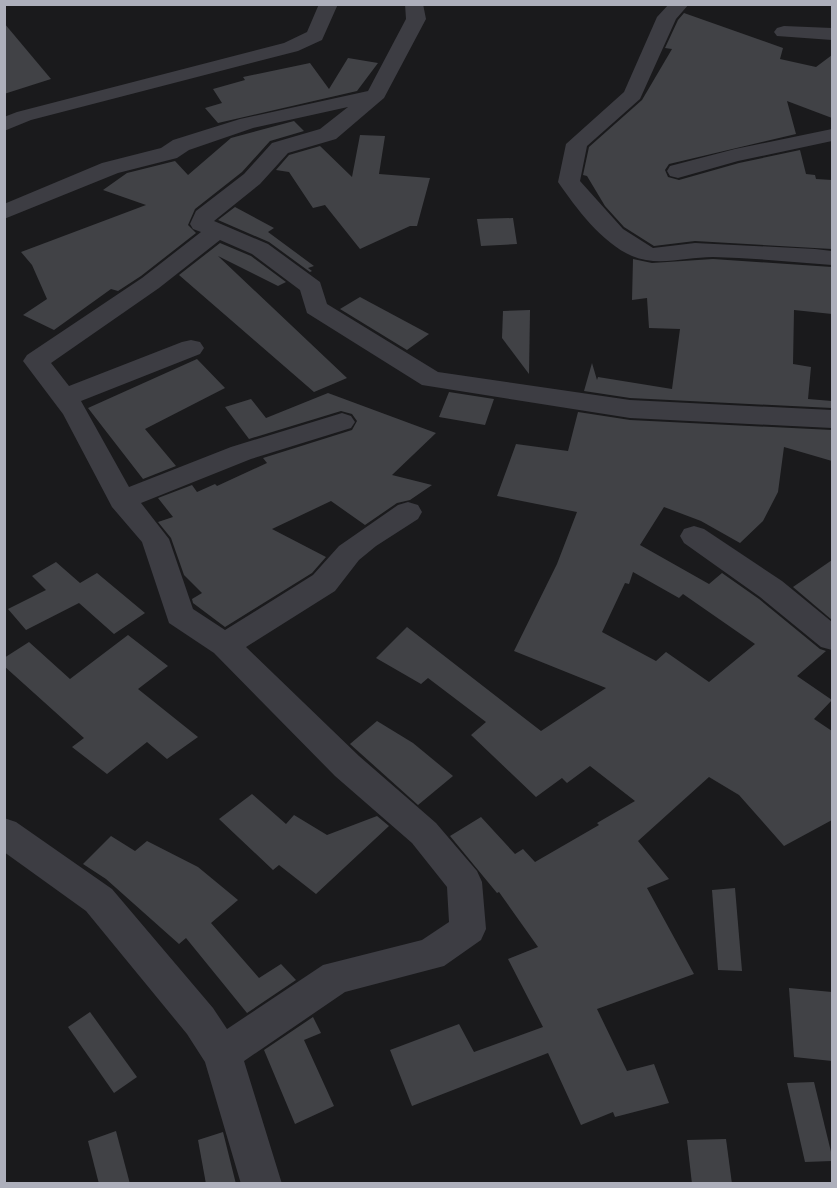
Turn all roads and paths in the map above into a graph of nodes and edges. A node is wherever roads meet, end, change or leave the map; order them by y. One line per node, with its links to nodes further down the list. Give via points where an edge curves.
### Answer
1 (329, 4): 7 (street, via 315,36 291,47 24,116)
2 (414, 4): 6 (street, via 416,19)
3 (681, 4): 12 (street, via 667,17 633,94 577,144 569,182 614,232 651,256 674,251 757,250)
4 (784, 32): 5 (street)
5 (832, 34)
6 (377, 94): 10 (street, via 247,123 181,145 169,153 110,168); 11 (street, via 328,134 280,148 252,179 204,216 201,224)
7 (4, 125)
8 (832, 135): 9 (street)
9 (678, 171)
10 (4, 212)
11 (216, 232): 14 (street, via 126,301 36,361); 15 (street, via 261,249 311,286 316,308 431,379 630,409)
12 (832, 258)
13 (191, 348): 14 (street)
14 (66, 397): 17 (street)
15 (832, 418)
16 (342, 422): 17 (street, via 241,453)
17 (122, 500): 21 (street, via 155,539 180,615)
18 (408, 512): 21 (street, via 349,553 324,583)
19 (694, 536): 20 (street, via 771,589)
20 (832, 639)
21 (225, 645): 23 (street, via 347,766 424,833 464,882 468,929 431,954 336,977)
22 (4, 832): 23 (street, via 99,900 200,1021)
23 (222, 1054): 24 (street)
24 (262, 1184)

